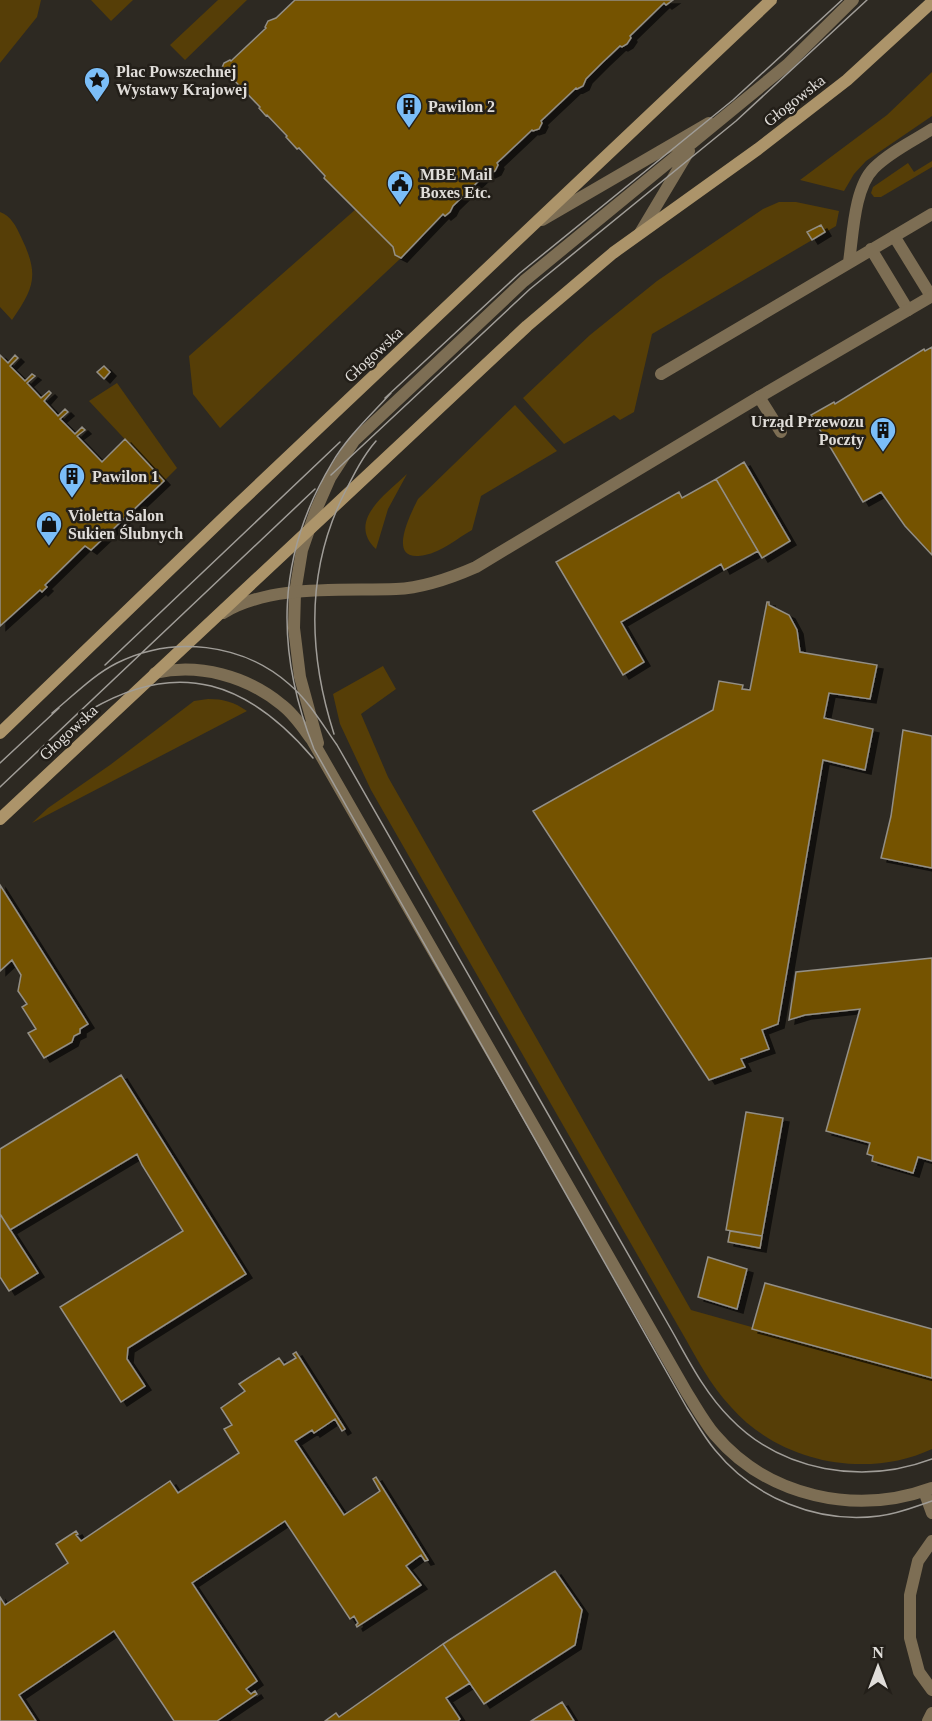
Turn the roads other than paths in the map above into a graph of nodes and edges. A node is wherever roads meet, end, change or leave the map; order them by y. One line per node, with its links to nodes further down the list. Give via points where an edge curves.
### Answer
1 (771, 0): 8 (street, Głogowska)
2 (853, 0): 4 (street, via 787,65)
3 (932, 2): 9 (street, Głogowska, via 847,80)
4 (738, 106): 6 (street); 8 (street)
5 (932, 129): 12 (street, via 873,169 863,184)
6 (694, 142): 9 (street); 18 (street, via 524,281 354,441 330,478)
7 (932, 214): 10 (street)
8 (531, 227): 22 (street, Głogowska)
9 (640, 233): 18 (street, Głogowska, via 527,326)
10 (894, 236): 11 (street); 13 (street)
11 (871, 249): 12 (street); 14 (street)
12 (849, 262): 15 (street)
13 (932, 296): 14 (street, Głogowska)
14 (908, 310): 16 (street, Głogowska)
15 (661, 374)
16 (759, 397): 17 (street); 19 (street, Głogowska, via 466,572 397,589)
17 (781, 432)
18 (307, 533): 19 (street); 20 (street, Głogowska)
19 (295, 593): 20 (street, Głogowska, via 233,607); 23 (street, via 294,628 300,677)
20 (212, 621): 21 (street, Głogowska)
21 (155, 673): 23 (street, via 211,672 252,686 291,713); 24 (street, Głogowska)
22 (0, 733)
23 (325, 760): 25 (street, via 714,1434 759,1474 816,1496 868,1501)
24 (0, 819)
25 (928, 1489): 26 (street)
26 (932, 1513)
27 (932, 1541): 28 (street, via 918,1561 910,1595 910,1638 919,1672)
28 (932, 1690)
29 (932, 1713): 30 (street)
30 (928, 1721)

